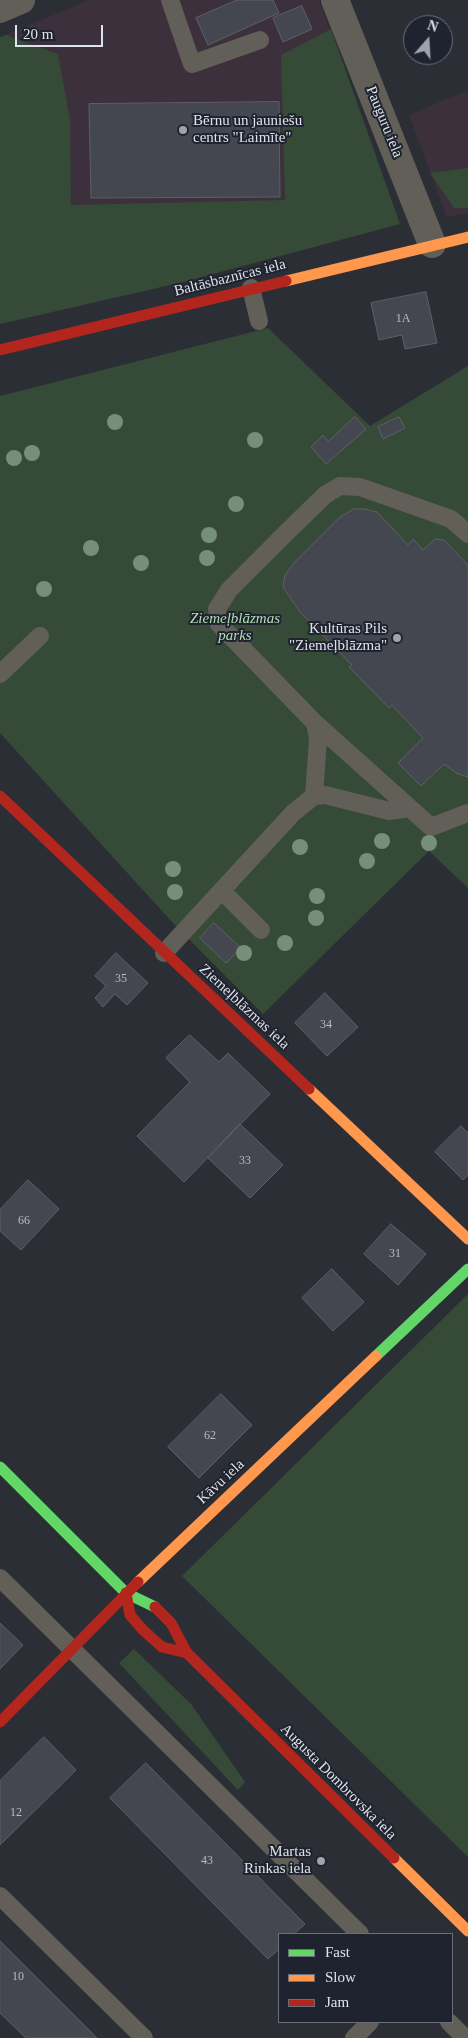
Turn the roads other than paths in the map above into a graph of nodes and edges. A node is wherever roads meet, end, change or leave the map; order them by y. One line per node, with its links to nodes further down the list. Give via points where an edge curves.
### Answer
1 (21, 0): 4 (street)
2 (170, 0): 5 (lane, via 192,64)
3 (335, 0): 7 (street, Pauguru iela)
4 (0, 9)
5 (260, 40)
6 (468, 237): 7 (street, Baltāsbaznīcas iela)
7 (432, 244): 8 (street, Baltāsbaznīcas iela)
8 (250, 288): 9 (lane); 10 (street, Baltāsbaznīcas iela)
9 (259, 321)
10 (0, 350)
11 (468, 534): 14 (lane, via 451,518 360,487 340,486 325,495 229,590 217,609 219,624)
12 (40, 636): 13 (lane)
13 (0, 674)
14 (316, 722): 16 (lane); 17 (lane)
15 (0, 796): 21 (street, Ziemeļblāzmas iela)
16 (314, 796): 17 (lane, via 325,795 389,811); 19 (lane, via 294,813)
17 (410, 808): 18 (lane, via 431,827)
18 (468, 812)
19 (222, 891): 20 (lane); 21 (lane)
20 (260, 930)
21 (164, 953): 22 (street, Ziemeļblāzmas iela)
22 (468, 1239)
23 (468, 1269): 26 (street, Kāvu iela)
24 (0, 1467): 26 (street, Augusta Dombrovska iela)
25 (0, 1578): 27 (lane)
26 (126, 1593): 27 (street, Kāvu iela); 28 (street, Augusta Dombrovska iela, via 147,1599 178,1630); 28 (street, via 130,1615 144,1630 162,1647)
27 (71, 1648): 29 (street, Kāvu iela); 32 (lane)
28 (187, 1653): 31 (street, Augusta Dombrovska iela)
29 (0, 1722)
30 (0, 1896): 35 (lane)
31 (468, 1931)
32 (359, 1933)
33 (369, 2023): 36 (lane)
34 (450, 2023): 37 (lane)
35 (144, 2038)
36 (354, 2038)
37 (466, 2038)

